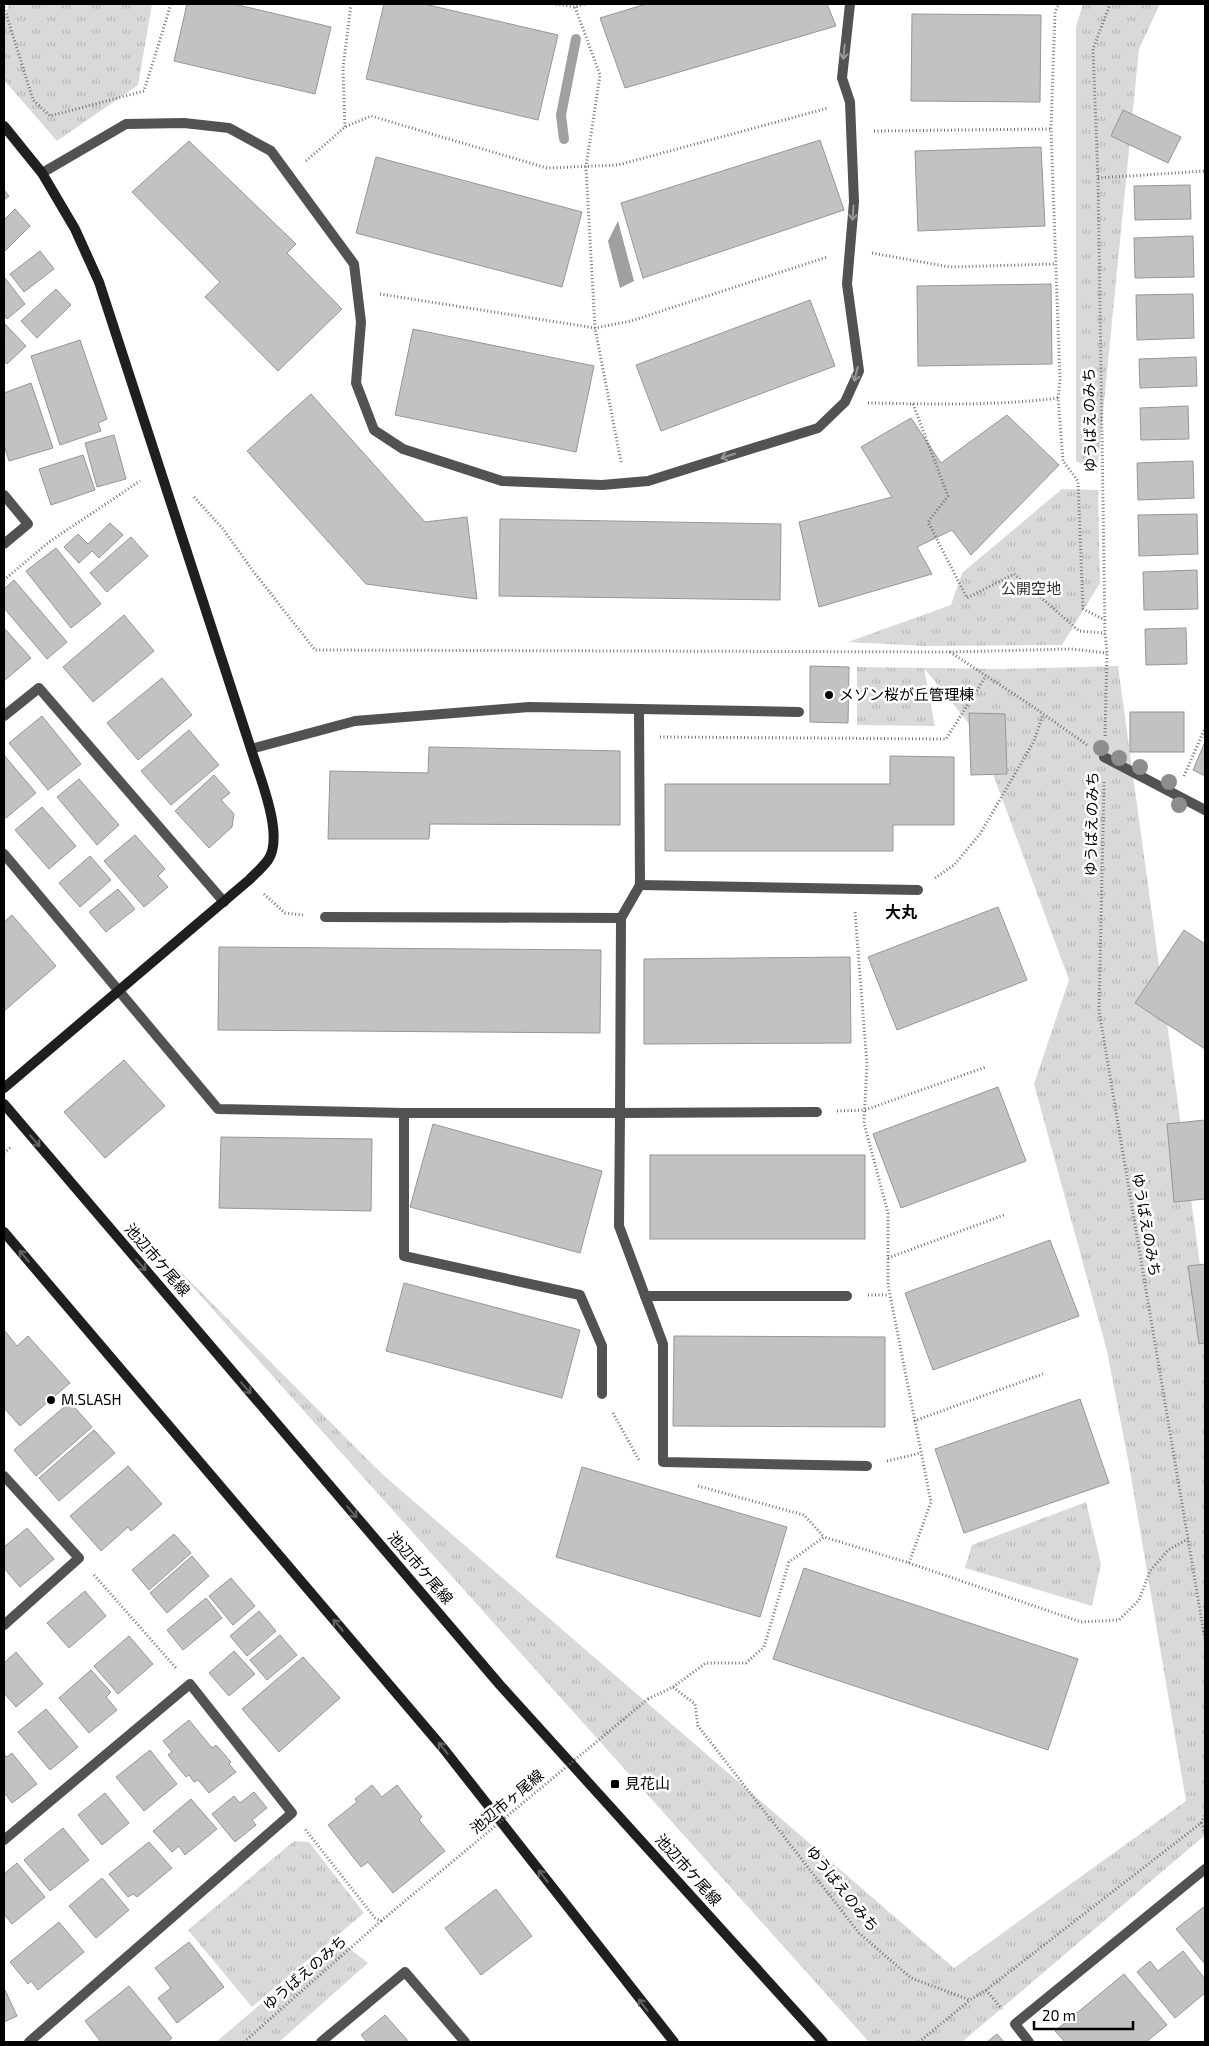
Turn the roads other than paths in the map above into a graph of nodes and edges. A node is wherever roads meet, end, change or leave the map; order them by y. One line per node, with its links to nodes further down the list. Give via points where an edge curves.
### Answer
1 (850, 4): 3 (street, one-way to 3, via 842,78 850,102 854,202 847,284 859,371 845,402 818,428 648,481 602,485 502,481 403,448 374,430 356,383 361,322 354,264 271,151 229,128 184,123 126,124)
2 (4, 126): 3 (street)
3 (42, 173): 9 (street, via 75,228 99,282)
4 (4, 496): 5 (street, via 28,524)
5 (4, 544)
6 (639, 709): 7 (street); 9 (street, via 529,708 355,721); 13 (street)
7 (799, 712)
8 (4, 716): 15 (street, via 39,688)
9 (251, 749): 15 (street, via 271,816 274,840 269,860)
10 (1104, 757): 11 (street)
11 (1205, 810)
12 (4, 854): 18 (street)
13 (640, 885): 14 (street); 17 (street)
14 (918, 890)
15 (224, 902): 18 (street)
16 (325, 917): 17 (street)
17 (621, 918): 23 (street)
18 (118, 991): 19 (street); 22 (street, via 218,1109)
19 (4, 1088)
20 (4, 1104): 37 (street, 池辺市ケ尾線, one-way to 37, via 500,1685)
21 (817, 1112): 23 (street)
22 (404, 1113): 23 (street); 27 (street, via 404,1256 580,1294 602,1346)
23 (620, 1113): 25 (street, via 619,1226)
24 (4, 1232): 36 (street, one-way to 24, via 443,1748)
25 (645, 1296): 26 (street); 28 (street, via 662,1344 662,1462)
26 (847, 1296)
27 (602, 1394)
28 (868, 1466)
29 (4, 1476): 30 (street, via 79,1558)
30 (4, 1625)
31 (4, 1840): 33 (street, via 190,1684 292,1813)
32 (1205, 1869): 38 (street, via 1014,2024)
33 (29, 2042)
34 (321, 2042): 35 (street, via 405,1972)
35 (465, 2042)
36 (674, 2042)
37 (823, 2042)
38 (1029, 2042)

